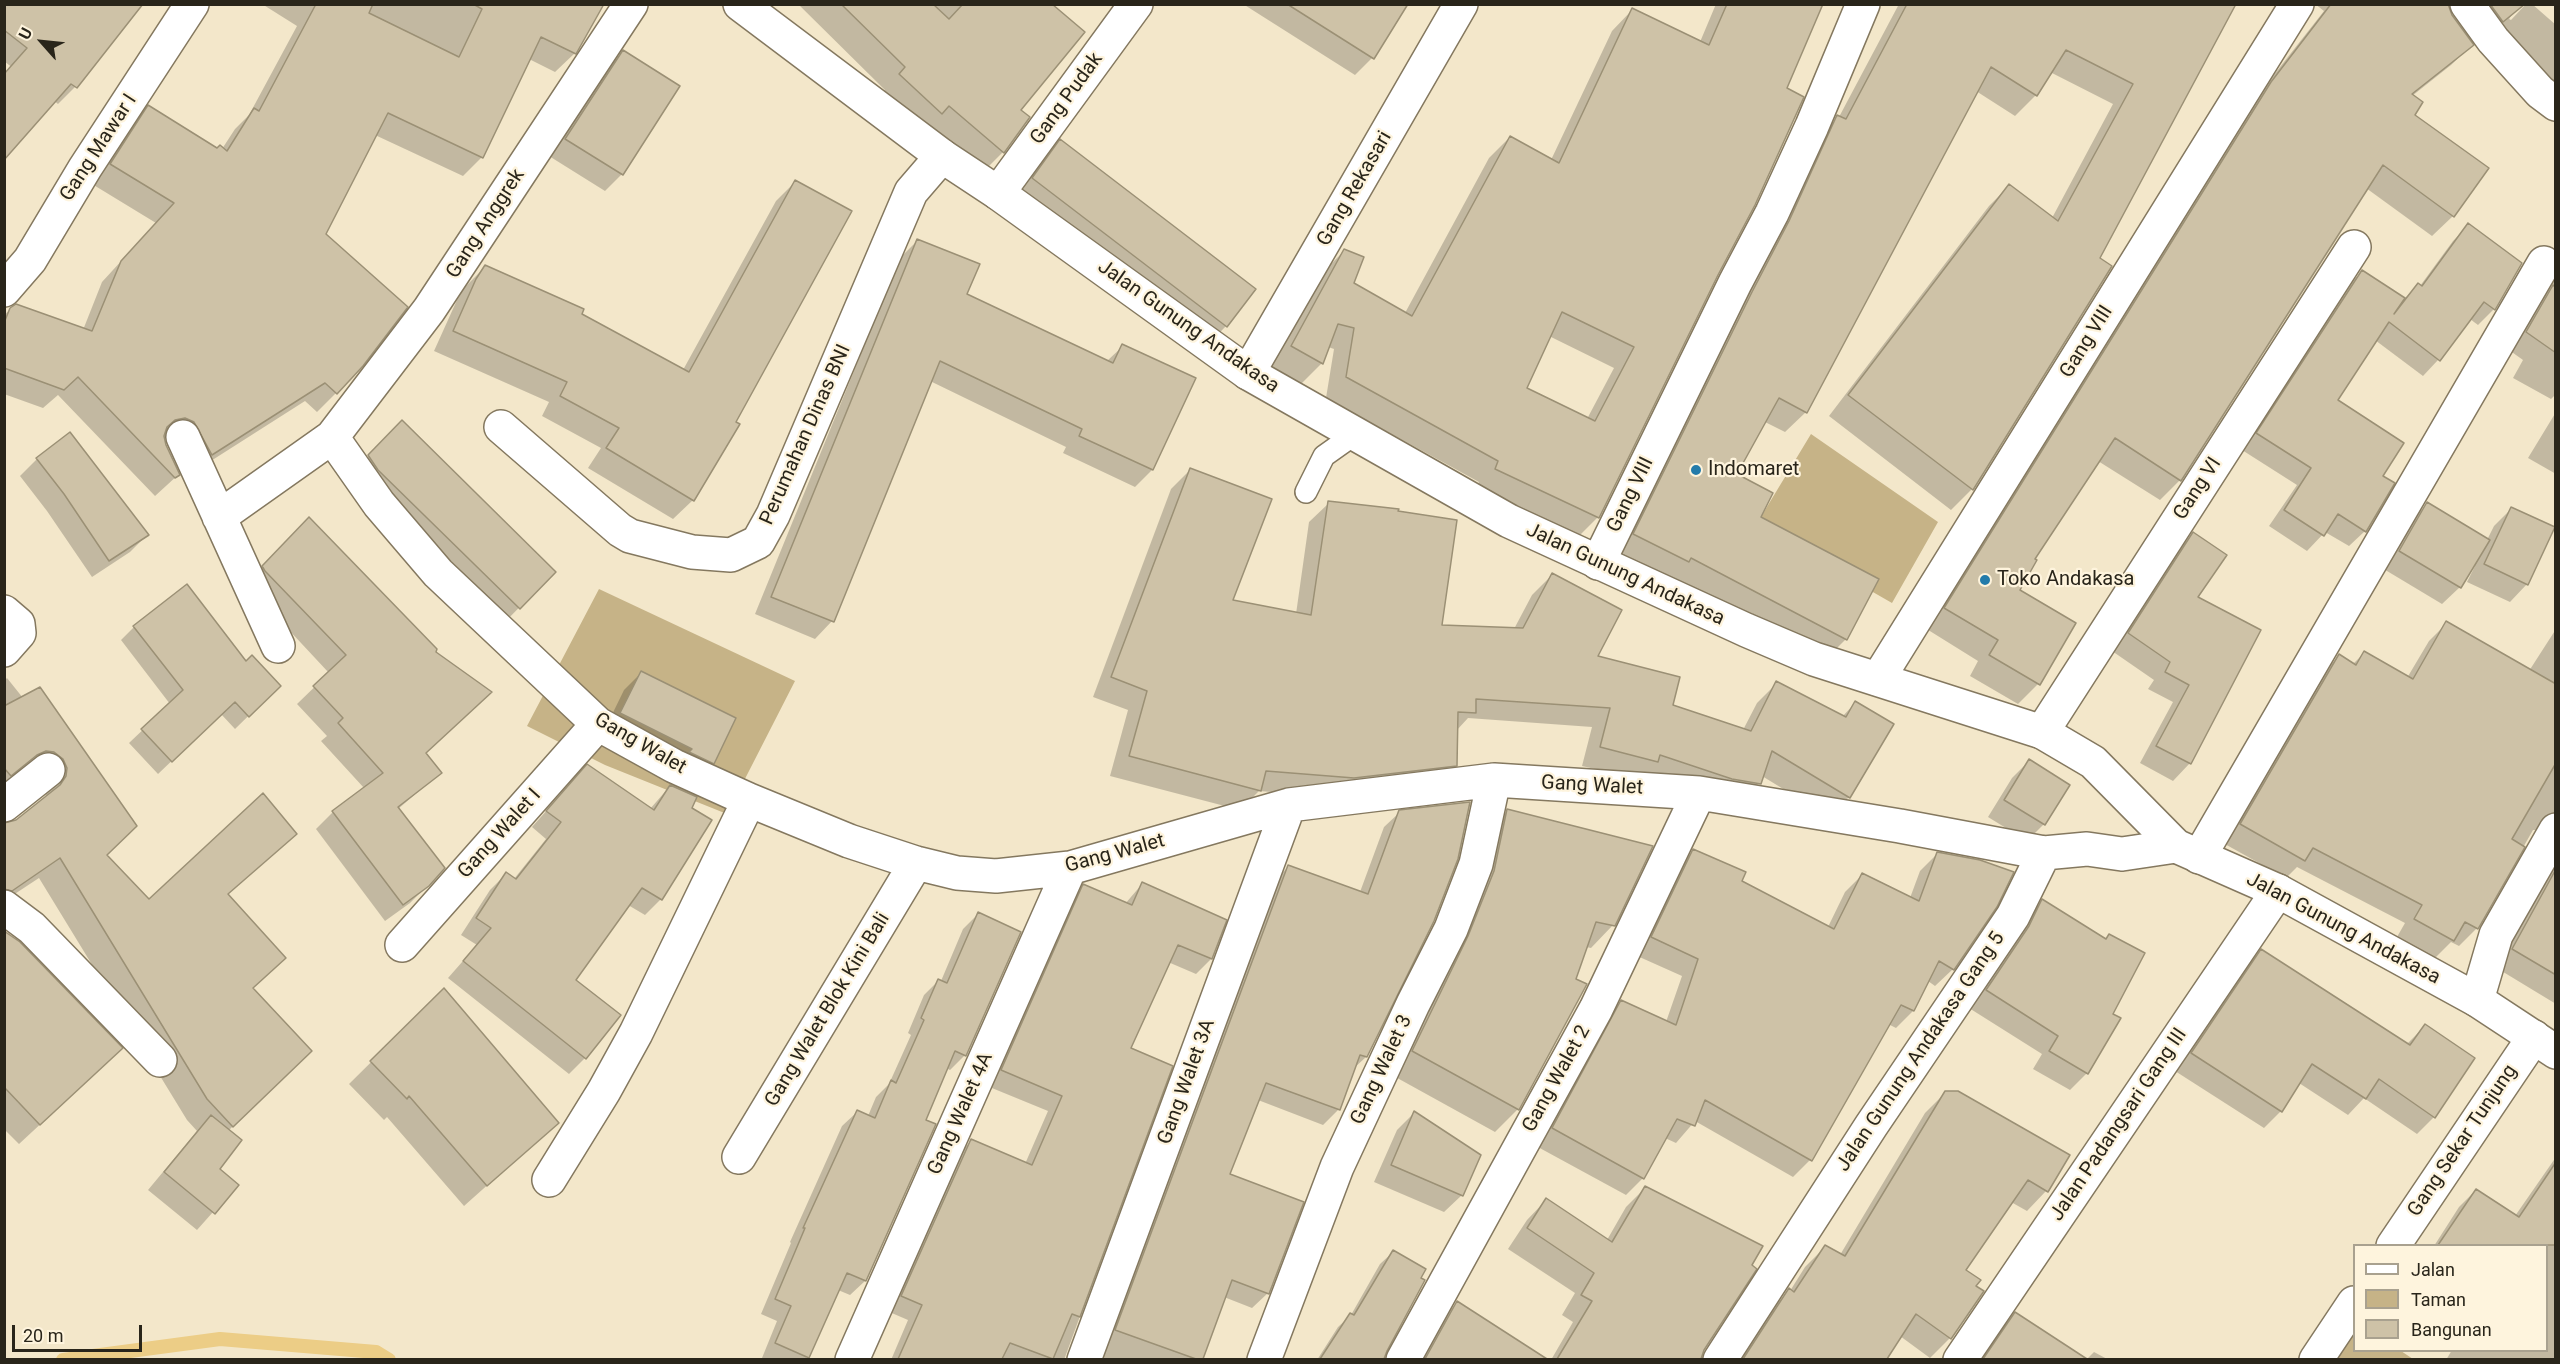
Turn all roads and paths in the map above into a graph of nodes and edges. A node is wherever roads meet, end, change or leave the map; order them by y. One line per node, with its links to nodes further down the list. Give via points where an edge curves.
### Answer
1 (192, 4): 14 (street, Gang Mawar I, via 84,168 30,260)
2 (631, 4): 19 (street, Gang Anggrek, via 429,310)
3 (740, 4): 10 (street, Jalan Gunung Andakasa)
4 (1136, 4): 11 (street, Gang Pudak)
5 (1461, 4): 15 (street, Gang Rekasari)
6 (1863, 4): 22 (street, Gang VIII, via 1772,213)
7 (2297, 4): 26 (street, Gang VIII)
8 (2466, 4): 9 (street, via 2493,40)
9 (2556, 104)
10 (942, 156): 11 (street, Jalan Gunung Andakasa); 16 (street, Perumahan Dinas BNI, via 911,192 758,542 731,555 692,552 630,536)
11 (998, 192): 15 (street, Jalan Gunung Andakasa)
12 (2354, 247): 28 (street, Gang VI)
13 (2544, 263): 36 (street)
14 (4, 290)
15 (1248, 374): 17 (street, Jalan Gunung Andakasa)
16 (501, 428)
17 (1355, 434): 20 (lane, via 1324,456); 22 (street, Jalan Gunung Andakasa, via 1509,521)
18 (183, 437): 21 (street)
19 (332, 437): 21 (street, Gang Anggrek); 27 (street, Gang Walet, via 380,504 438,573)
20 (1306, 492)
21 (219, 517): 24 (street)
22 (1598, 563): 26 (street, Jalan Gunung Andakasa, via 1814,659)
23 (4, 612): 25 (street, via 18,624 19,633)
24 (278, 646)
25 (4, 650)
26 (1878, 679): 28 (street, Jalan Gunung Andakasa)
27 (598, 724): 32 (street, Gang Walet, via 674,766); 42 (street, Gang Walet I)
28 (2042, 732): 36 (street, Jalan Gunung Andakasa, via 2093,762)
29 (48, 770): 33 (street)
30 (1494, 780): 31 (street, Gang Walet); 34 (street, Gang Walet); 52 (street, Gang Walet 3, via 1476,864 1451,929 1337,1167)
31 (1699, 793): 37 (street, Gang Walet); 53 (street, Gang Walet 2, via 1596,1009)
32 (749, 800): 38 (street, Gang Walet, via 849,841); 47 (street, via 636,1033)
33 (4, 805)
34 (1289, 805): 39 (street, Gang Walet); 51 (street, Gang Walet 3A)
35 (2556, 830): 43 (street, via 2496,935)
36 (2188, 852): 37 (street, via 2122,854 2087,849); 40 (street, Jalan Gunung Andakasa)
37 (2044, 853): 54 (street, Jalan Gunung Andakasa Gang 5, via 2013,915)
38 (916, 863): 39 (street, Gang Walet, via 957,873 996,876); 46 (street, Gang Walet Blok Kini Bali)
39 (1070, 868): 50 (street, Gang Walet 4A)
40 (2277, 891): 43 (street, Jalan Gunung Andakasa); 55 (street, Jalan Padangsari Gang III)
41 (4, 906): 45 (street, via 32,928)
42 (402, 945)
43 (2477, 1000): 44 (street, Jalan Gunung Andakasa)
44 (2545, 1044): 48 (street, Gang Sekar Tunjung)
45 (160, 1060)
46 (740, 1157)
47 (549, 1180)
48 (2394, 1244)
49 (2353, 1306): 56 (street)
50 (852, 1359)
51 (1084, 1359)
52 (1264, 1359)
53 (1403, 1359)
54 (1720, 1359)
55 (1960, 1359)
56 (2316, 1359)

